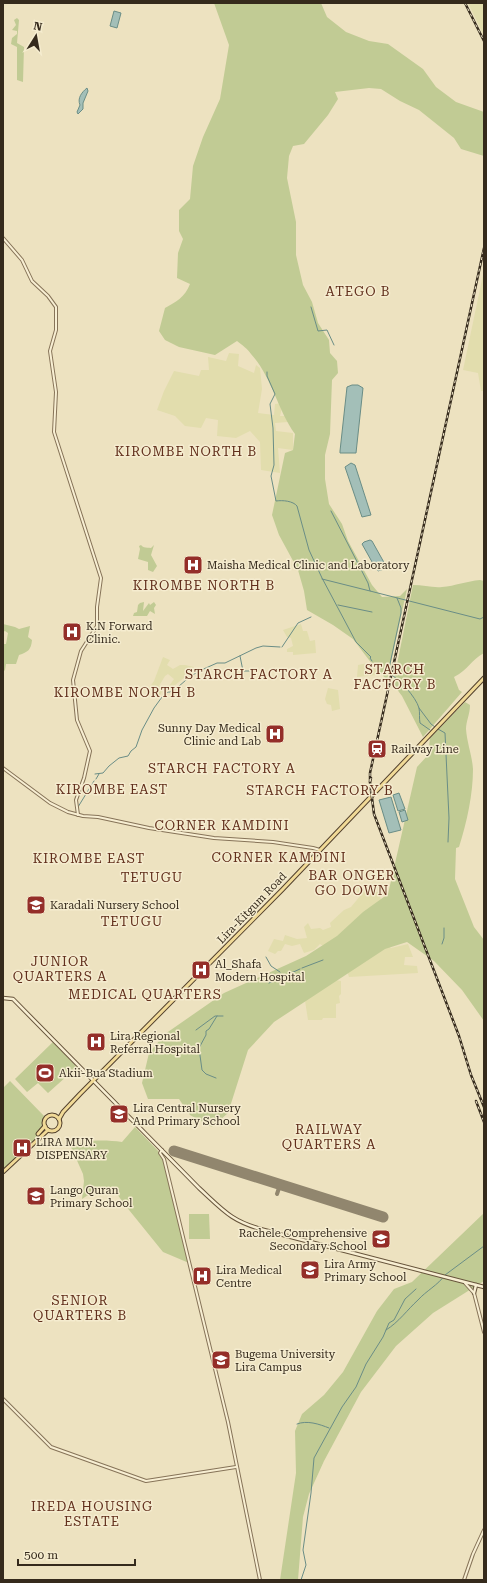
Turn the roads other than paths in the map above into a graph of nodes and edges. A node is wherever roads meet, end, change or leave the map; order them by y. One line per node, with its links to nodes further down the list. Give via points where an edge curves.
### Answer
1 (3, 238): 4 (street, via 22,260 32,281 56,307 56,330 50,351 56,392 54,432 101,578 97,626 81,651 73,680 77,720 90,751 76,800)
2 (484, 678): 5 (main road, Lira-Kitgum Road)
3 (3, 768): 4 (street, via 50,803)
4 (78, 815): 5 (street, via 214,838 273,842)
5 (320, 850): 7 (main road, Lira-Kitgum Road)
6 (3, 998): 7 (main road, via 13,999)
7 (94, 1081): 8 (main road, Lira-Kitgum Road); 14 (main road)
8 (63, 1112): 9 (main road, Lira-Kitgum Road); 10 (main road, Lira-Kitgum Road)
9 (56, 1115): 10 (main road); 11 (main road, via 45,1118)
10 (59, 1119): 12 (main road, via 58,1128)
11 (44, 1126): 12 (main road); 13 (main road)
12 (48, 1130): 13 (main road)
13 (41, 1133): 15 (main road)
14 (162, 1150): 16 (main road, via 224,1212 246,1225); 22 (street, via 160,1153 164,1159 190,1264 228,1422)
15 (3, 1171)
16 (466, 1283): 17 (main road); 19 (street)
17 (476, 1285): 18 (main road); 19 (main road)
18 (484, 1287)
19 (474, 1293): 20 (street)
20 (484, 1332)
21 (3, 1399): 22 (street, via 50,1447 146,1481)
22 (236, 1467): 24 (street)
23 (484, 1530): 25 (street)
24 (260, 1580)
25 (464, 1580)

